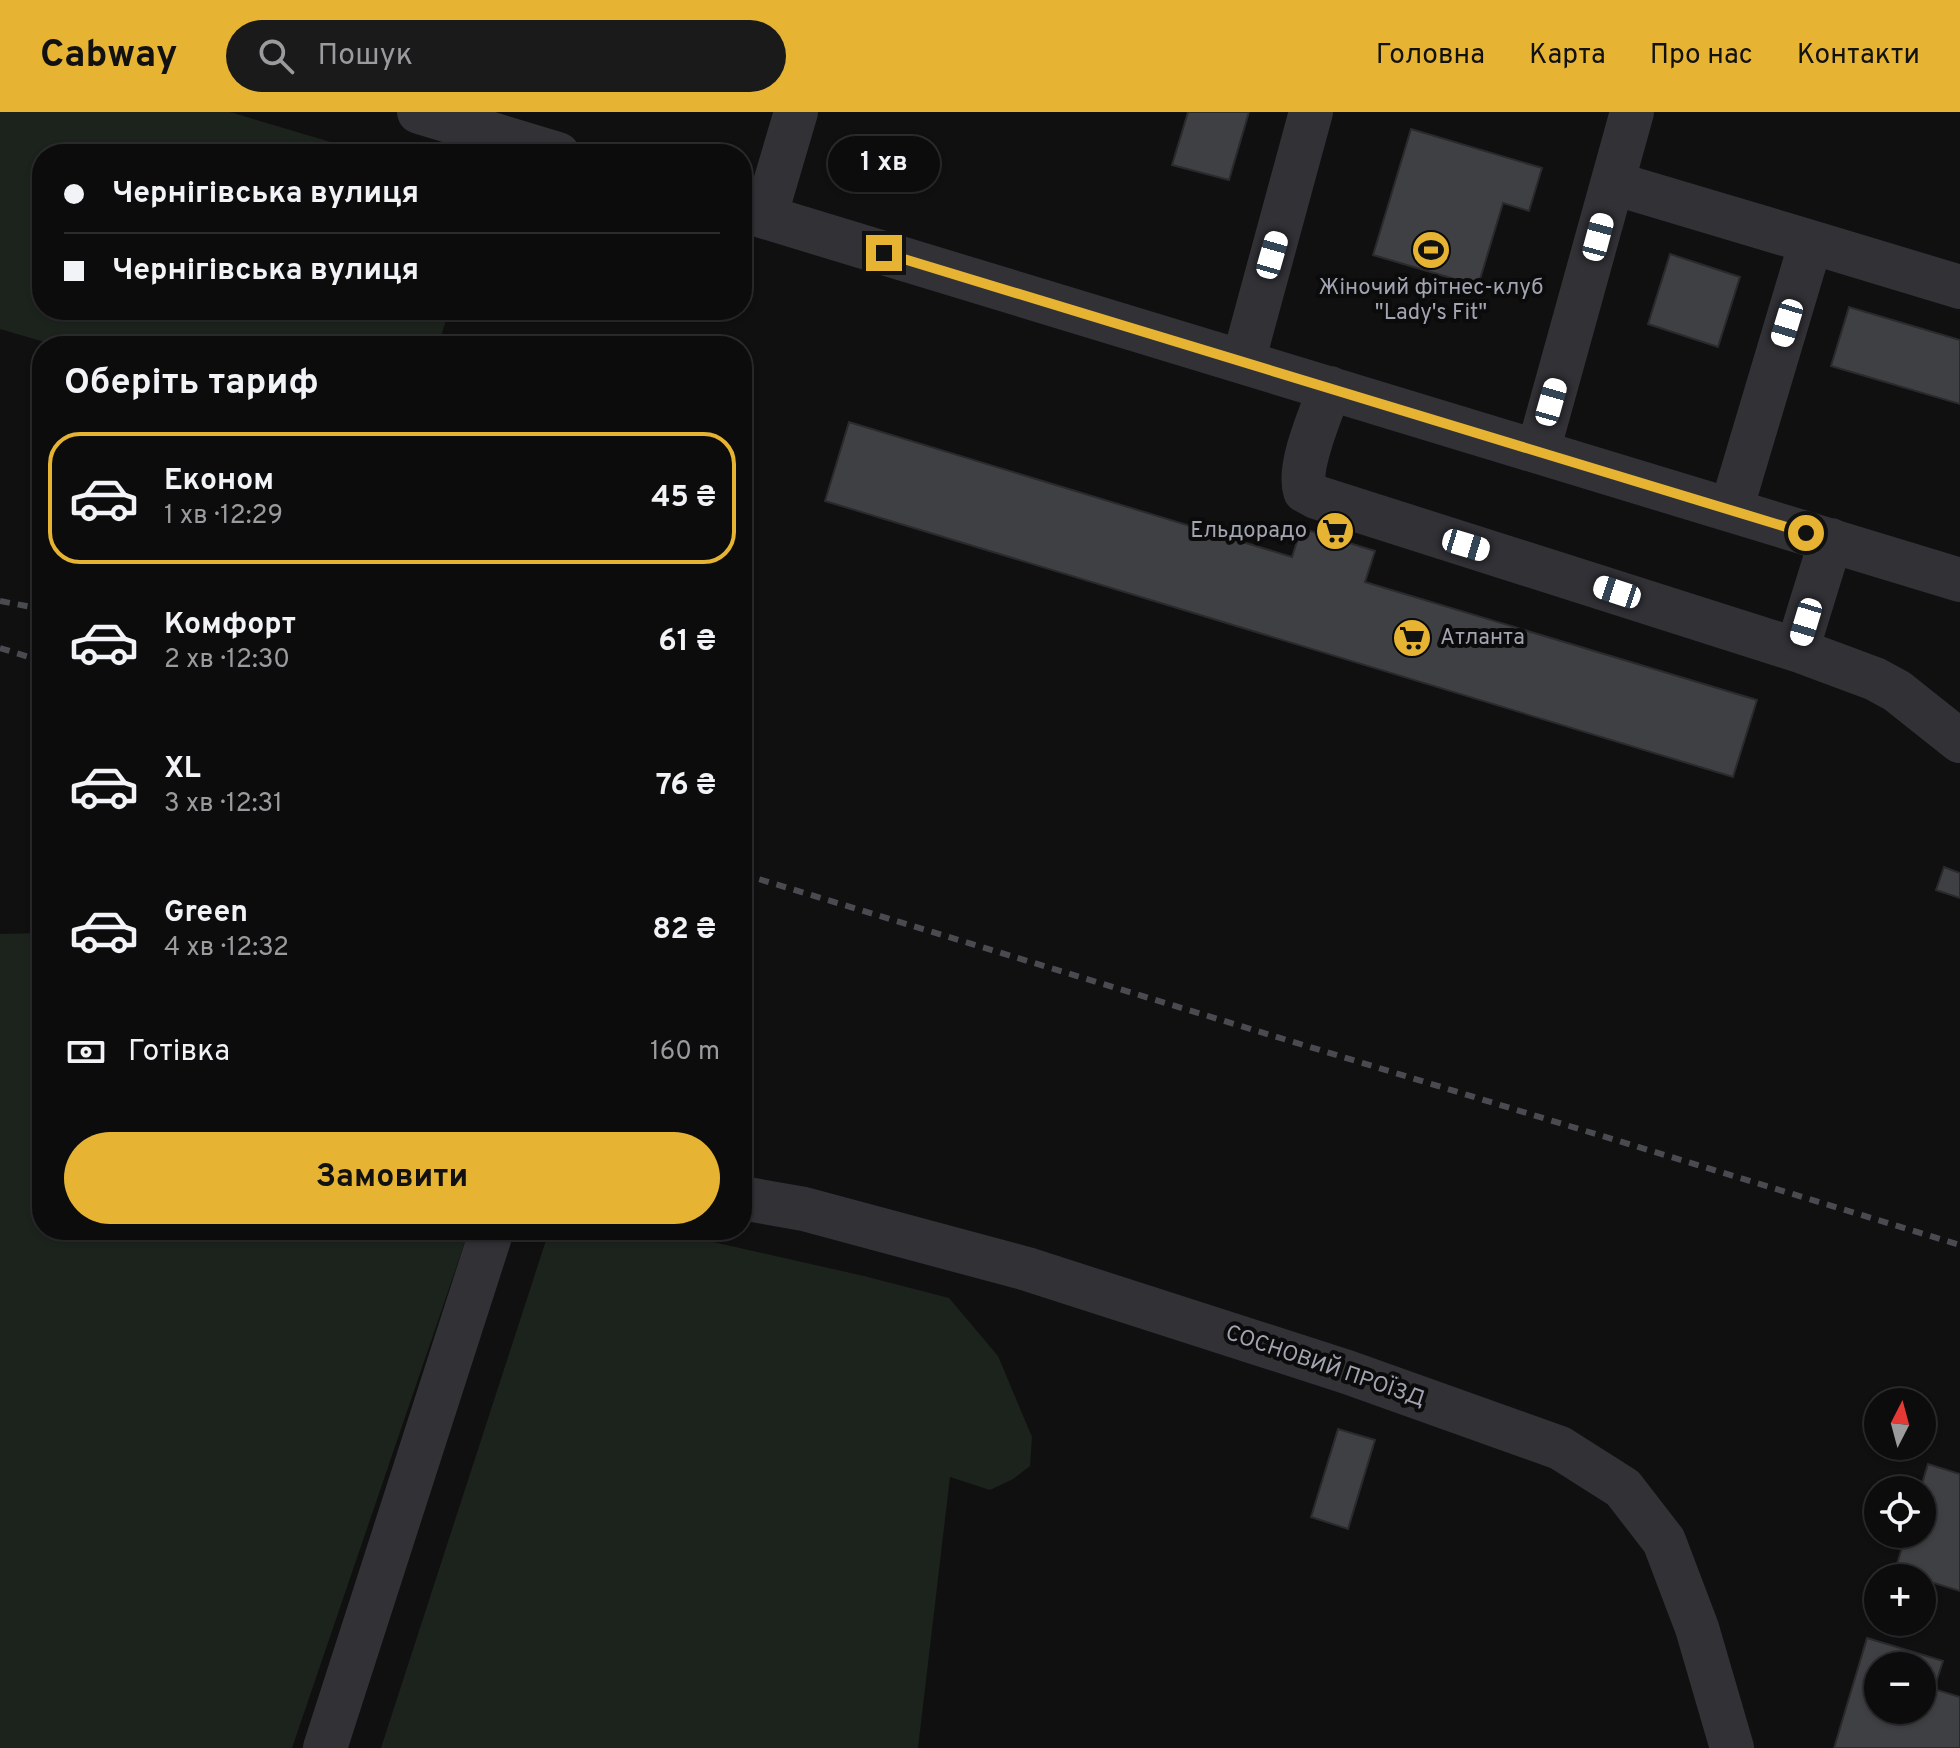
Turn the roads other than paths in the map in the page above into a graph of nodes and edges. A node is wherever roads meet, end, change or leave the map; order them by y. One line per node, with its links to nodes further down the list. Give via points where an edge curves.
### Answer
1 (419, 112): 5 (street)
2 (796, 112): 7 (street)
3 (1311, 112): 10 (street)
4 (1632, 112): 6 (street)
5 (525, 144)
6 (1613, 183): 8 (street); 12 (street)
7 (754, 213): 10 (street)
8 (1811, 242): 9 (street); 13 (street)
9 (1960, 287)
10 (1243, 362): 11 (street)
11 (1330, 388): 12 (street); 16 (street, via 1301,480 1305,491)
12 (1538, 451): 13 (street)
13 (1731, 510): 14 (street)
14 (1831, 540): 15 (street); 16 (street)
15 (1960, 580)
16 (1797, 650): 17 (street, via 1897,691)
17 (1960, 741)
18 (752, 1200): 21 (street, СОСНОВИЙ ПРОЇЗД, via 1027,1269 1347,1372 1560,1448 1623,1488 1664,1541 1697,1628)
19 (489, 1240): 20 (street)
20 (325, 1748)
21 (1732, 1748)

